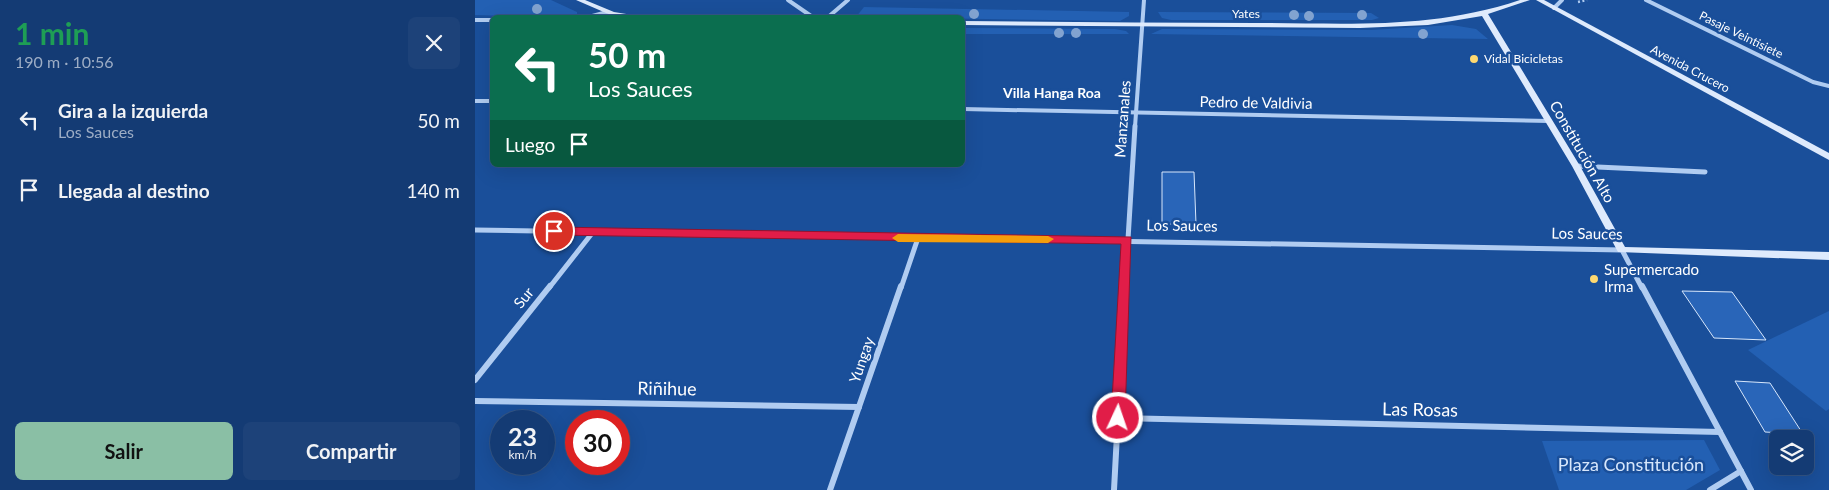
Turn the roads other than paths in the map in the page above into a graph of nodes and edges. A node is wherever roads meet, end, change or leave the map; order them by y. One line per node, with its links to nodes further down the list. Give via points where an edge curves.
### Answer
1 (579, 0): 10 (main road)
2 (788, 0): 14 (street)
3 (848, 0): 15 (street)
4 (1144, 0): 19 (street, Manzanales)
5 (1527, 0): 11 (main road, Yates)
6 (1539, 0): 9 (main road, Avenida Crucero)
7 (1562, 0): 9 (street)
8 (1646, 0): 20 (street, Pasaje Veintisiete, via 1813,82)
9 (1554, 8): 26 (main road, Avenida Crucero)
10 (607, 12): 12 (street); 13 (main road)
11 (1484, 14): 19 (main road, Yates, via 1367,26); 25 (main road, Constitución Alto)
12 (596, 15)
13 (628, 15)
14 (810, 15)
15 (830, 15)
16 (475, 20): 17 (street)
17 (490, 20)
18 (965, 23): 19 (main road, Yates)
19 (1141, 25): 24 (street, Manzanales)
20 (1829, 86)
21 (475, 101): 22 (street)
22 (490, 101)
23 (965, 109): 24 (street, Pedro de Valdivia)
24 (1135, 112): 25 (street, Pedro de Valdivia); 32 (street, Manzanales)
25 (1549, 121): 27 (main road, Constitución Alto)
26 (1829, 157)
27 (1576, 166): 28 (street); 33 (main road, Constitución Alto)
28 (1705, 172)
29 (475, 230): 30 (street, Los Sauces)
30 (593, 232): 31 (street, Los Sauces); 35 (street, Sur)
31 (918, 238): 32 (street, Los Sauces); 37 (street, Yungay)
32 (1127, 240): 33 (street, Los Sauces); 38 (street, Manzanales)
33 (1622, 250): 34 (main road, Los Sauces); 39 (street, Constitución Alto)
34 (1829, 256)
35 (475, 380)
36 (475, 402): 37 (street, Riñihue)
37 (859, 406): 41 (street, Yungay)
38 (1118, 418): 39 (street, Las Rosas); 42 (street, Manzanales)
39 (1720, 432): 40 (street, Constitución Alto)
40 (1741, 471): 43 (street); 44 (street, Constitución Alto)
41 (830, 490)
42 (1115, 490)
43 (1710, 490)
44 (1751, 490)

